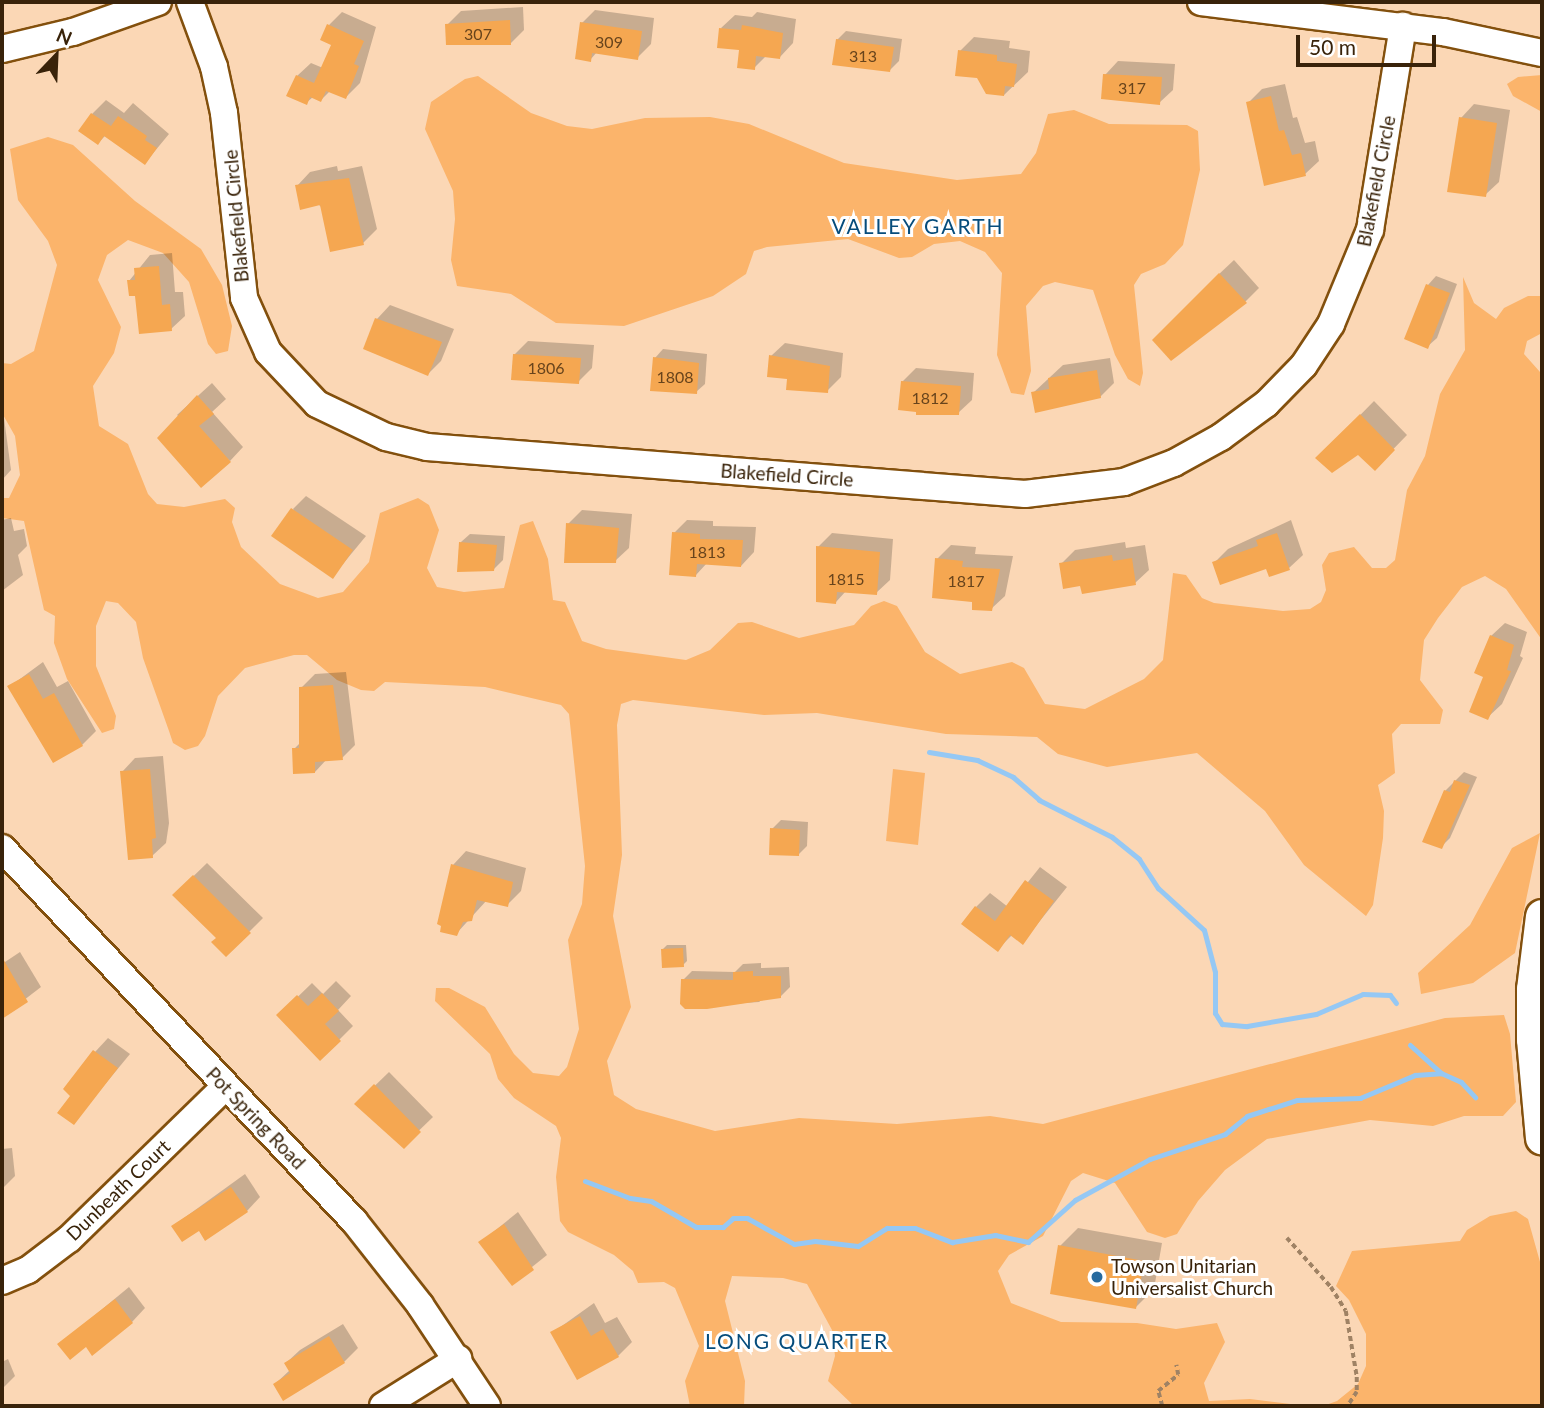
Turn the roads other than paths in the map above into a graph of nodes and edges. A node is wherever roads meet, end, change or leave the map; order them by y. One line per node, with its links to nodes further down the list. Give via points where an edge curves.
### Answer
1 (158, 2): 5 (street, via 73,32)
2 (190, 2): 4 (street, Blakefield Circle, via 214,67 224,113 244,298 268,352 317,404 386,437 427,447 1025,494 1124,482 1174,464 1266,404 1304,365 1331,324 1370,230)
3 (1201, 2): 4 (street)
4 (1403, 26): 6 (street)
5 (2, 49)
6 (1542, 53)
7 (2, 848): 9 (street, Pot Spring Road)
8 (1542, 916): 10 (main road, via 1532,1039)
9 (226, 1086): 11 (street, Dunbeath Court, via 69,1239 28,1270); 12 (street, Pot Spring Road, via 378,1250)
10 (1542, 1138)
11 (2, 1281)
12 (458, 1359): 13 (street); 14 (street, Pot Spring Road)
13 (383, 1406)
14 (487, 1406)

